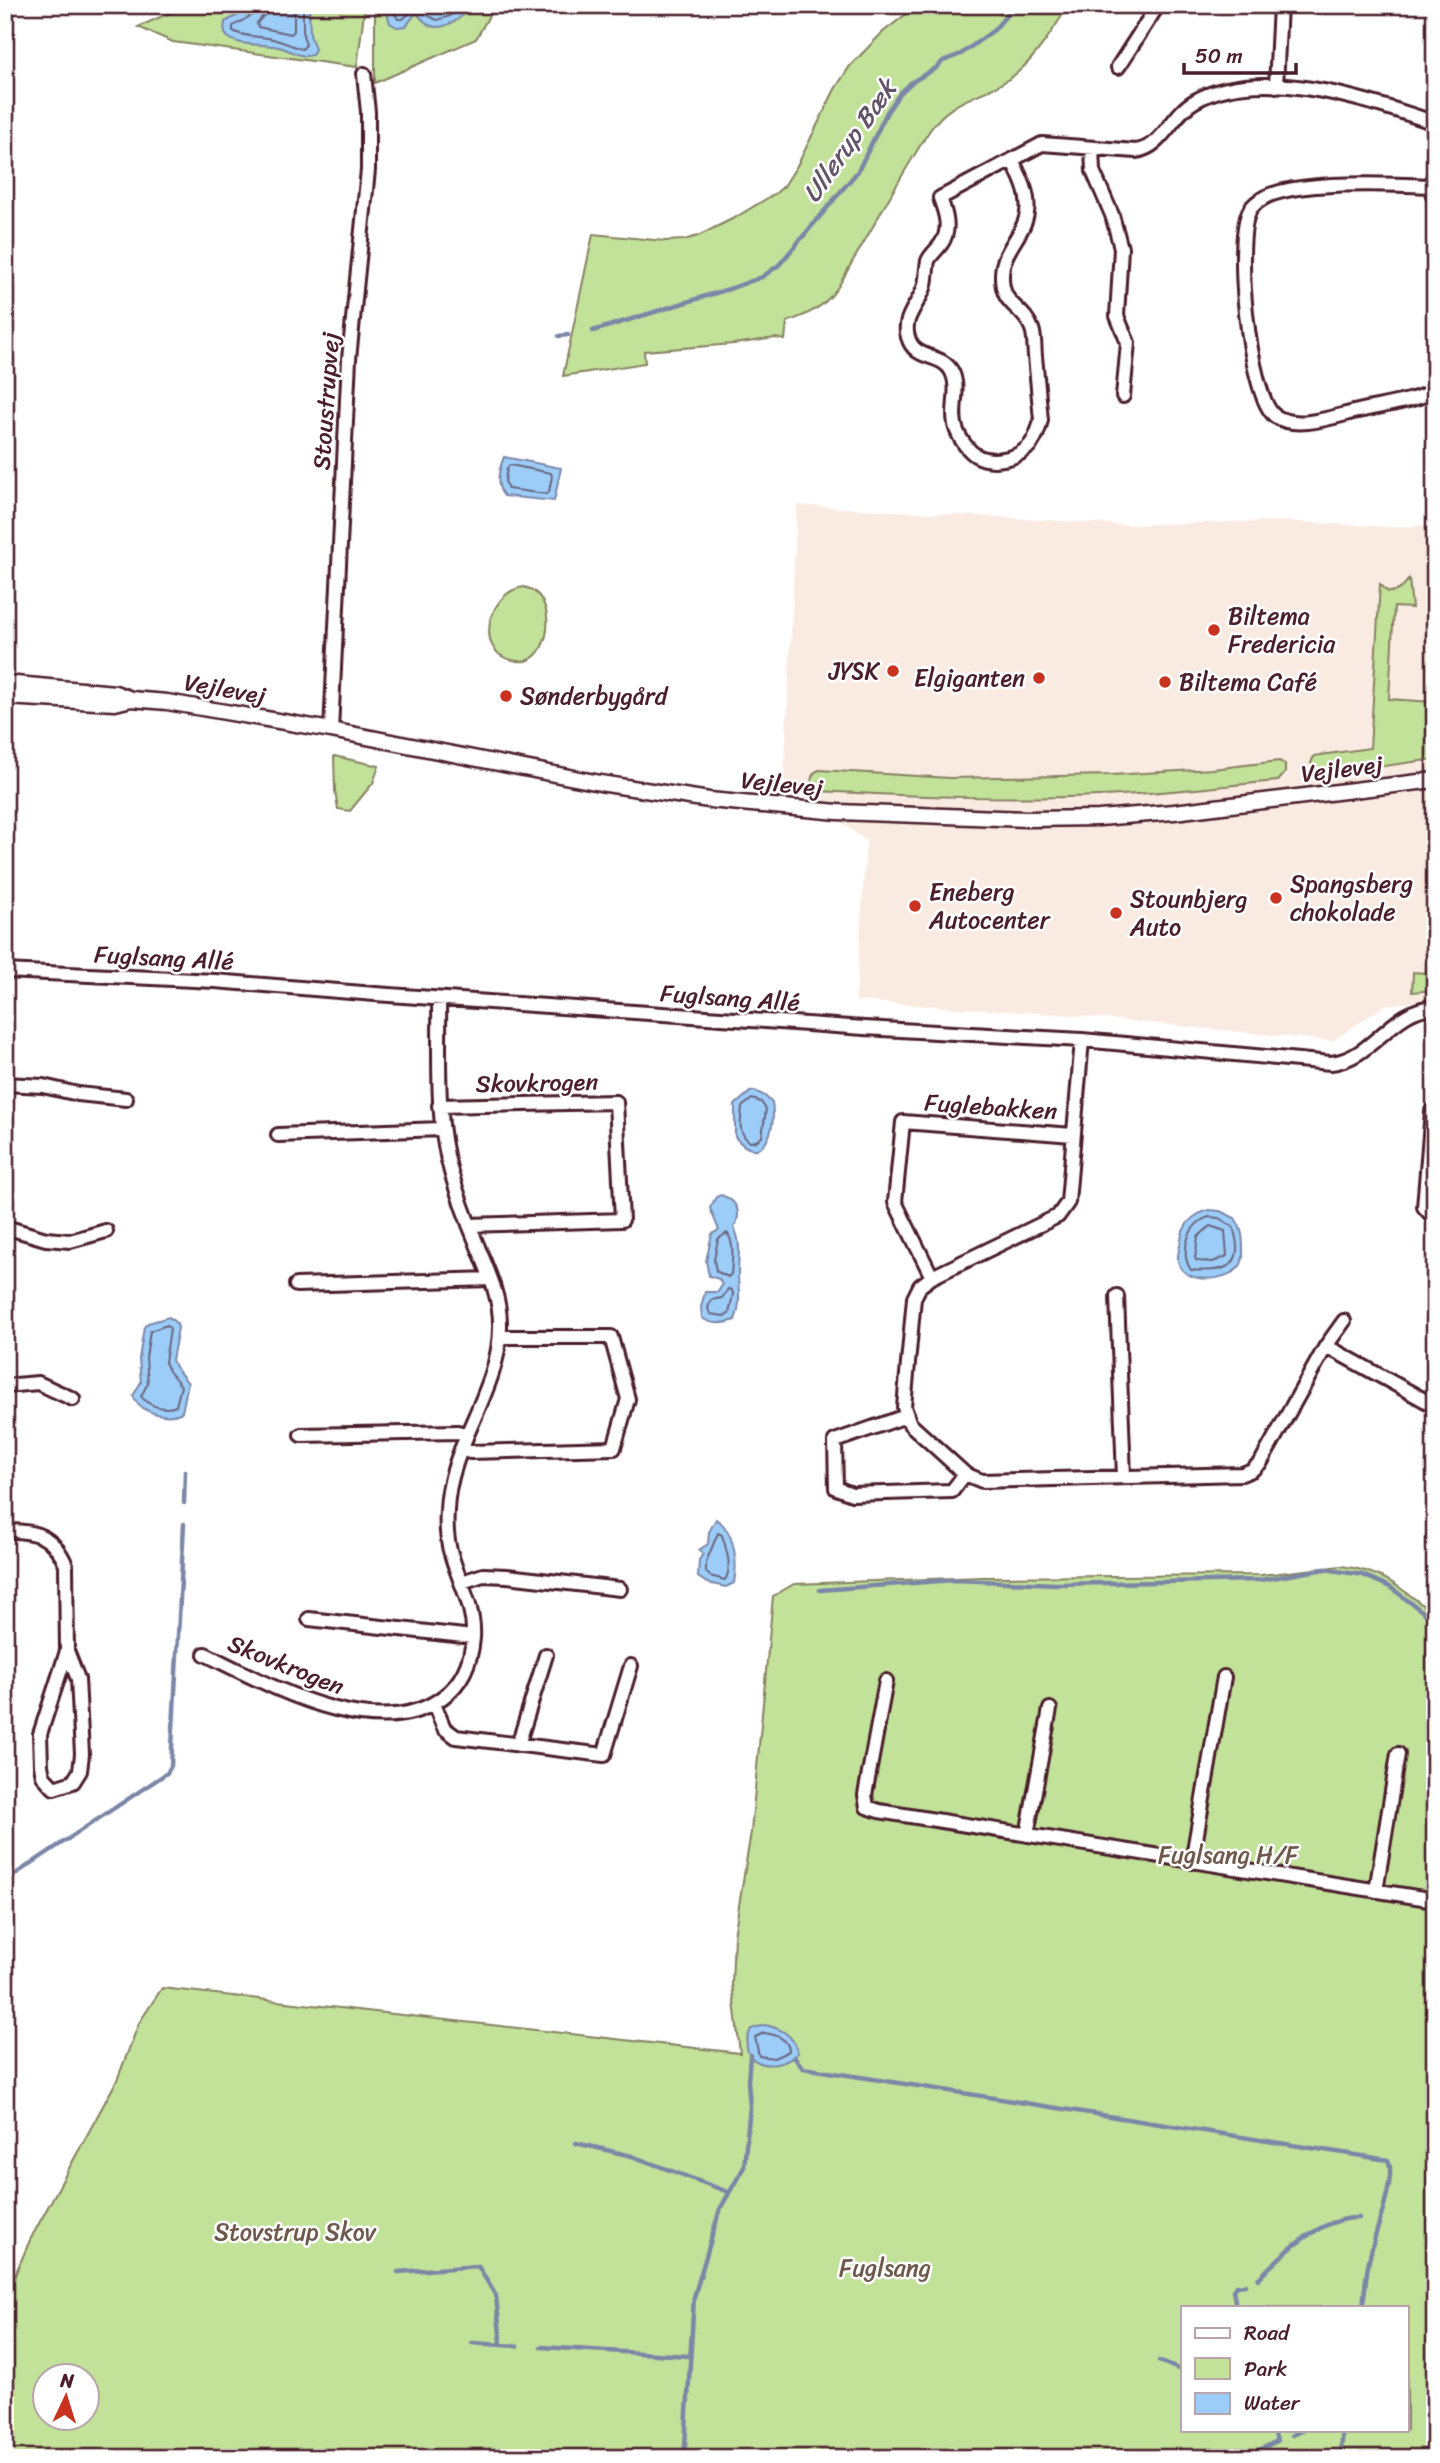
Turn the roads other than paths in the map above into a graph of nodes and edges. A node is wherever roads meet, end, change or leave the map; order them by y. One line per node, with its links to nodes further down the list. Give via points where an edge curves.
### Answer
1 (1158, 5): 3 (street)
2 (1280, 5): 5 (street)
3 (1118, 67)
4 (364, 74): 16 (street, Stoustrupvej, via 368,170 349,359)
5 (1276, 86): 6 (street, via 1339,94); 7 (street, via 1225,88 1207,94 1177,116 1147,150)
6 (1435, 123)
7 (1092, 148): 8 (street, via 1042,144); 12 (street, via 1093,171 1121,247 1117,316 1128,343)
8 (1012, 160): 8 (street, via 1024,182 1027,212 1008,249 1002,276 1009,303 1026,316 1033,331 1041,420 1029,447 1014,457 996,460 976,456 965,445 956,429 952,372 946,364 915,350 906,329 924,287 929,259 947,230 940,198)
9 (1432, 180): 10 (street); 11 (street, via 1278,192 1260,200 1250,210 1246,226 1244,295 1263,397 1274,415 1292,422 1312,420)
10 (1435, 201)
11 (1435, 390)
12 (1123, 396)
13 (5, 683): 15 (street, Vejlevej, via 115,693)
14 (5, 697): 15 (street, Vejlevej, via 115,703)
15 (131, 699): 16 (street, Vejlevej)
16 (331, 730): 17 (street, Vejlevej, via 656,792 886,815 1099,818)
17 (1435, 780)
18 (5, 971): 19 (street, Fuglsang Allé, via 215,981)
19 (439, 999): 21 (street, Fuglsang Allé); 24 (street, Skovkrogen)
20 (1435, 1007): 21 (street, Fuglsang Allé, via 1407,1015 1344,1062)
21 (1082, 1040): 28 (street, Fuglebakken)
22 (5, 1084): 23 (street)
23 (125, 1099)
24 (439, 1106): 26 (street, Skovkrogen); 30 (street, Skovkrogen, via 616,1102 622,1220)
25 (1435, 1111): 29 (street, via 1424,1208)
26 (442, 1129): 27 (street); 30 (street, Skovkrogen)
27 (278, 1135)
28 (1073, 1135): 33 (street, Fuglebakken, via 1068,1202 1058,1216); 33 (street, Fuglebakken, via 903,1122 895,1202)
29 (1435, 1219)
30 (469, 1225): 34 (street, Skovkrogen)
31 (5, 1227): 32 (street, via 70,1241)
32 (106, 1231)
33 (932, 1277): 43 (street, via 914,1298)
34 (491, 1279): 35 (street); 38 (street, Skovkrogen)
35 (296, 1284)
36 (1117, 1296): 48 (street)
37 (1344, 1321): 39 (street)
38 (500, 1337): 45 (street, Skovkrogen, via 490,1381); 46 (street, via 611,1337 628,1399 614,1448)
39 (1326, 1346): 42 (street); 48 (street, via 1261,1462 1252,1470)
40 (5, 1386): 41 (street, via 38,1383)
41 (73, 1399)
42 (1435, 1406)
43 (906, 1416): 47 (street); 47 (street, via 835,1441 836,1488 852,1494 952,1491)
44 (301, 1435): 45 (street)
45 (466, 1435): 46 (street, Skovkrogen)
46 (461, 1449): 50 (street, Skovkrogen, via 446,1508 451,1556)
47 (965, 1474): 48 (street, via 982,1481)
48 (1125, 1477)
49 (5, 1531): 54 (street, via 37,1534 60,1552 66,1565)
50 (462, 1583): 51 (street, via 484,1576 507,1576); 53 (street, Skovkrogen, via 470,1604)
51 (620, 1589)
52 (309, 1619): 53 (street)
53 (473, 1637): 60 (street, Skovkrogen, via 468,1665 456,1687)
54 (67, 1651): 54 (street, via 78,1679 82,1754 73,1782 54,1788 43,1776 40,1734)
55 (205, 1654): 60 (street, Skovkrogen, via 300,1699 348,1713 411,1713)
56 (547, 1656): 62 (street)
57 (631, 1666): 62 (street, via 604,1755)
58 (1224, 1677): 65 (street)
59 (886, 1681): 64 (street, via 865,1795 867,1807)
60 (434, 1704): 62 (street, via 444,1728 456,1737)
61 (1050, 1709): 64 (street)
62 (518, 1745)
63 (1398, 1754): 66 (street)
64 (1027, 1835): 65 (street)
65 (1192, 1862): 66 (street)
66 (1376, 1891): 67 (street)
67 (1435, 1900)

